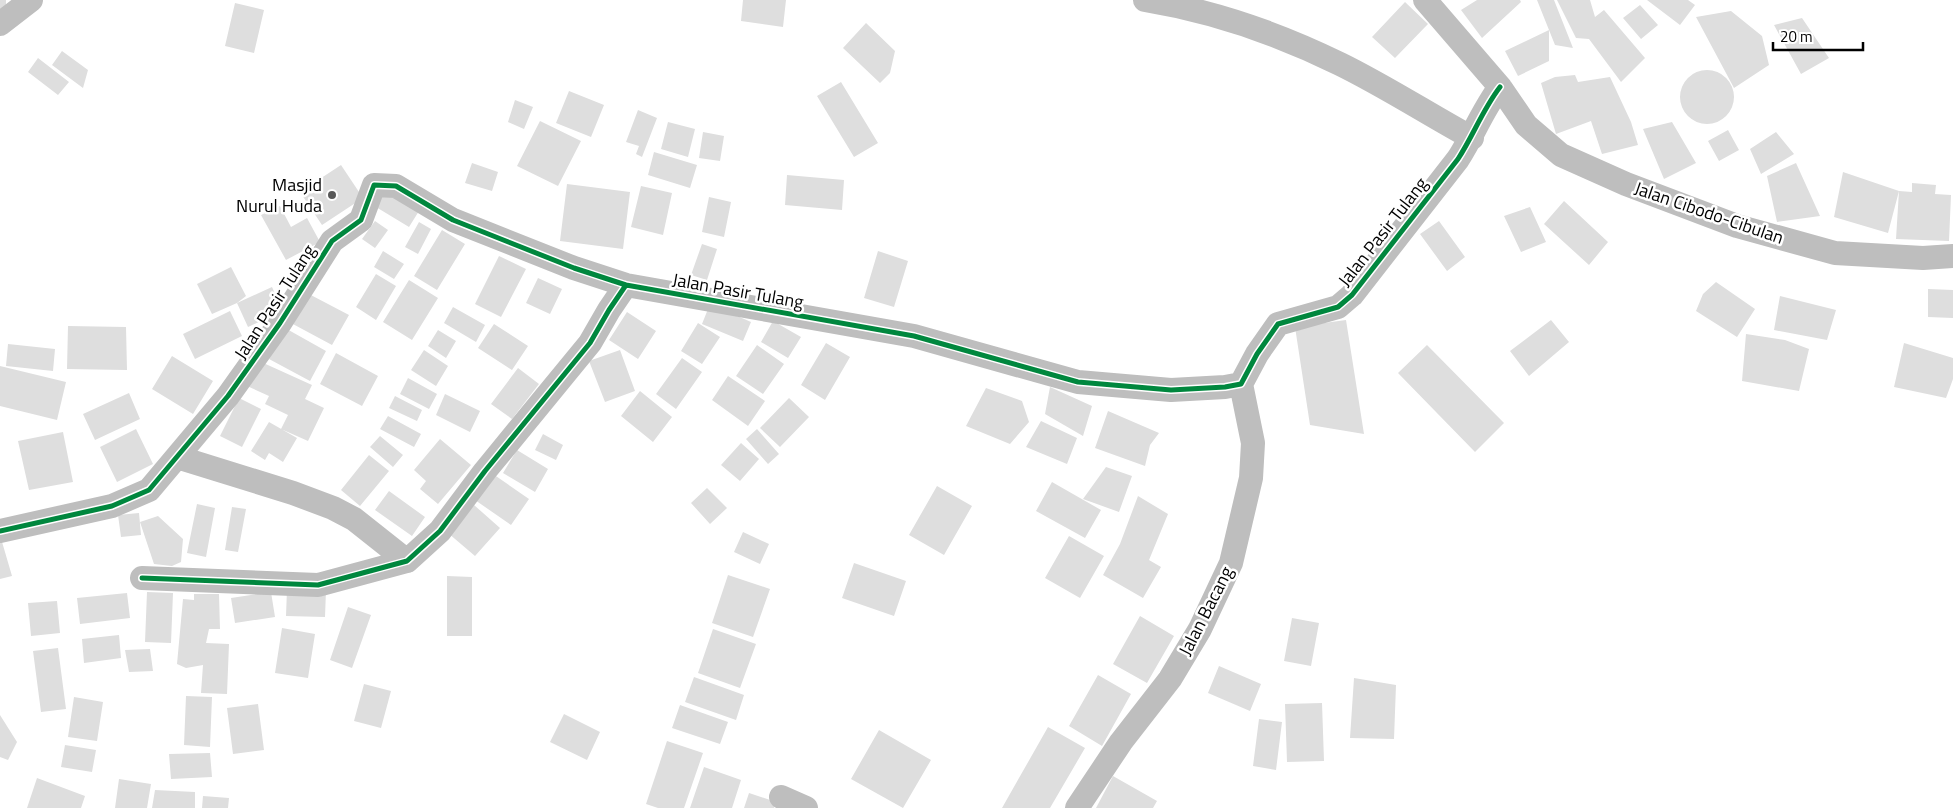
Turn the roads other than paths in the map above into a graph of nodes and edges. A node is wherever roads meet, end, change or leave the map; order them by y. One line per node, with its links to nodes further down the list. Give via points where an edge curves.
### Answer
1 (31, 0): 4 (street)
2 (1145, 0): 6 (street, via 1216,16 1268,33 1339,64)
3 (1425, 0): 5 (street, Jalan Cibodo-Cibulan)
4 (0, 24)
5 (1500, 87): 6 (street, Jalan Pasir Tulang); 7 (street, Jalan Cibodo-Cibulan, via 1526,125 1560,155 1626,184 1728,222 1835,253 1923,258)
6 (1472, 138): 9 (street, Jalan Pasir Tulang, via 1352,295 1338,307 1278,324)
7 (1953, 256)
8 (626, 285): 9 (street, Jalan Pasir Tulang, via 914,336 1078,382 1171,390 1225,388); 10 (street, Jalan Pasir Tulang, via 452,220 396,186 374,185 361,220 332,241 240,380); 12 (street, via 590,343 440,531)
9 (1241, 384): 16 (street, Jalan Bacang, via 1253,443 1251,478 1231,563 1200,629 1170,679 1121,742)
10 (177, 457): 11 (street, Jalan Pasir Tulang, via 149,490 112,506); 12 (street, via 333,508 354,519)
11 (0, 530)
12 (407, 561): 13 (street, via 318,585)
13 (142, 578)
14 (781, 796): 15 (street)
15 (806, 808)
16 (1077, 808)

